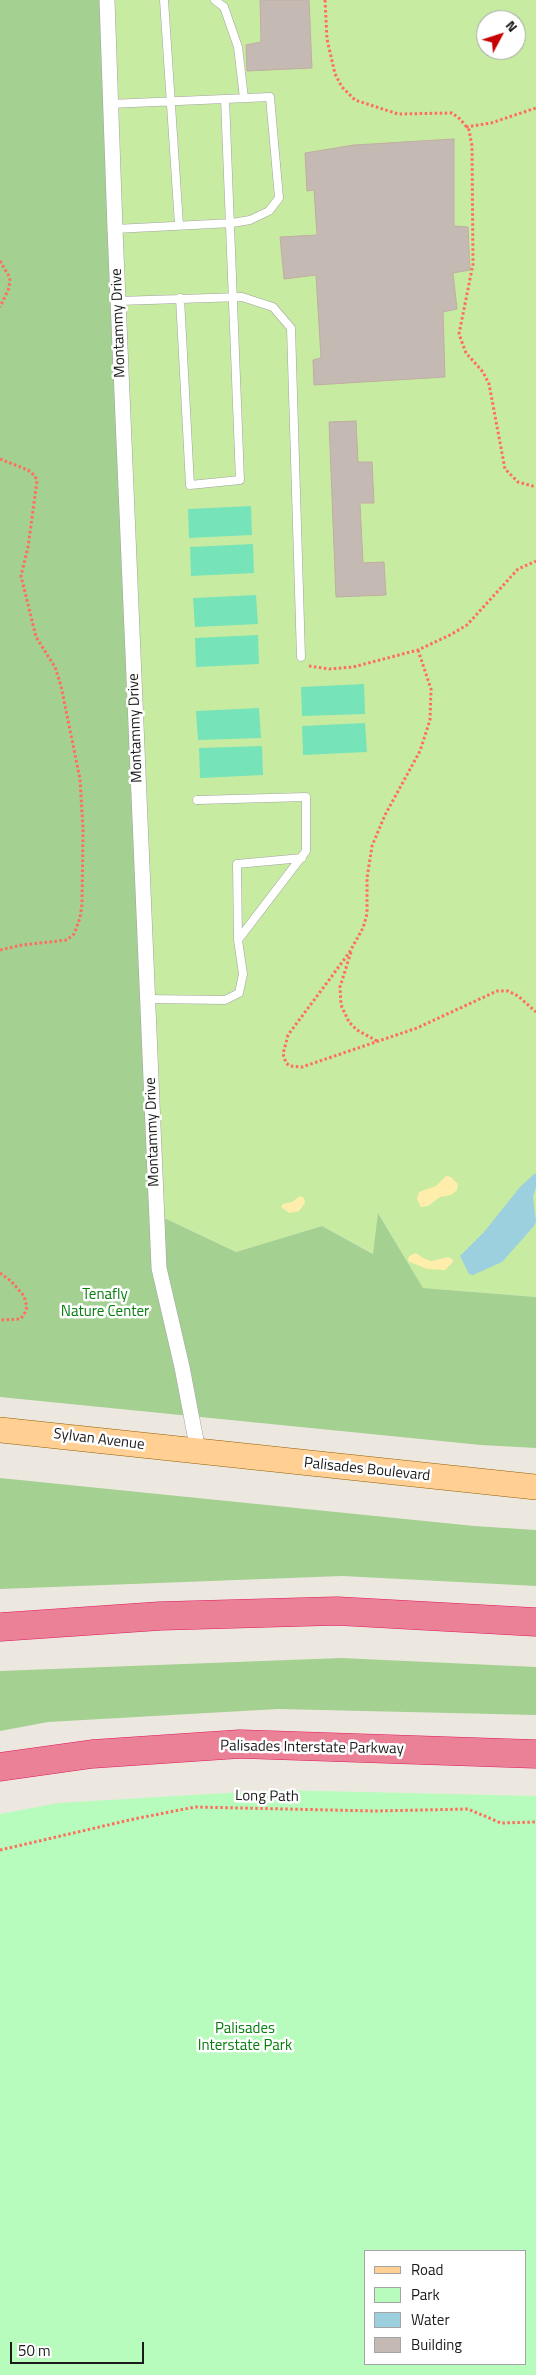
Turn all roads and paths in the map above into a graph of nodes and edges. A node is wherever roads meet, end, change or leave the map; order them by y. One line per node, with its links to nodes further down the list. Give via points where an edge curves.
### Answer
1 (107, 0): 8 (street, Montammy Drive)
2 (164, 0): 7 (lane)
3 (215, 0): 5 (lane, via 224,7 238,48)
4 (325, 0): 10 (path, via 327,39 335,74 355,100 398,114 452,113)
5 (244, 98): 6 (lane); 11 (lane, via 270,97 279,198 269,211 250,220)
6 (225, 99): 7 (lane); 11 (lane)
7 (172, 101): 8 (lane); 12 (lane)
8 (110, 104): 13 (street, Montammy Drive)
9 (536, 108): 10 (path, via 491,123)
10 (466, 127): 20 (path, via 472,146 473,264 459,334 466,353 489,384 505,469 518,482)
11 (232, 223): 12 (lane); 15 (lane)
12 (179, 225): 13 (lane)
13 (115, 229): 17 (street, Montammy Drive)
14 (0, 260): 18 (path, via 10,278)
15 (232, 297): 16 (lane); 16 (lane, via 240,480 190,485); 23 (lane, via 273,307 291,328)
16 (180, 298): 17 (lane)
17 (118, 301): 29 (street, Montammy Drive)
18 (0, 307)
19 (0, 459): 28 (path, via 28,470 37,481 21,576 36,637 52,662 61,686 80,780 83,829 82,904 74,934 67,940)
20 (536, 487)
21 (536, 561): 22 (path, via 518,569 466,624)
22 (418, 650): 23 (path, via 353,667 329,669 310,666); 27 (path, via 431,689 430,720 420,751 372,846 367,878 367,914)
23 (301, 658)
24 (197, 800): 25 (lane, via 306,797 306,851)
25 (302, 858): 26 (lane); 26 (lane, via 237,864)
26 (238, 940): 29 (lane, via 243,974 240,993 225,1000)
27 (353, 947): 31 (path, via 342,975 341,1005 357,1030); 31 (path, via 288,1035 283,1054 290,1066 302,1067)
28 (0, 950)
29 (147, 999): 35 (street, Montammy Drive, via 159,1268)
30 (536, 1012): 31 (path, via 518,996 498,991 417,1028)
31 (378, 1041)
32 (0, 1273): 33 (path, via 24,1296 27,1306 20,1319)
33 (0, 1320)
34 (0, 1430): 35 (main road, Sylvan Avenue)
35 (198, 1451): 36 (main road, Palisades Boulevard)
36 (536, 1487)
37 (536, 1622): 38 (highway, via 337,1611 160,1616)
38 (0, 1627)
39 (536, 1754): 40 (highway, Palisades Interstate Parkway, via 240,1744 92,1754)
40 (0, 1767)
41 (536, 1822): 42 (path, Long Path, via 501,1823 468,1809 375,1811 195,1807)
42 (0, 1850)

